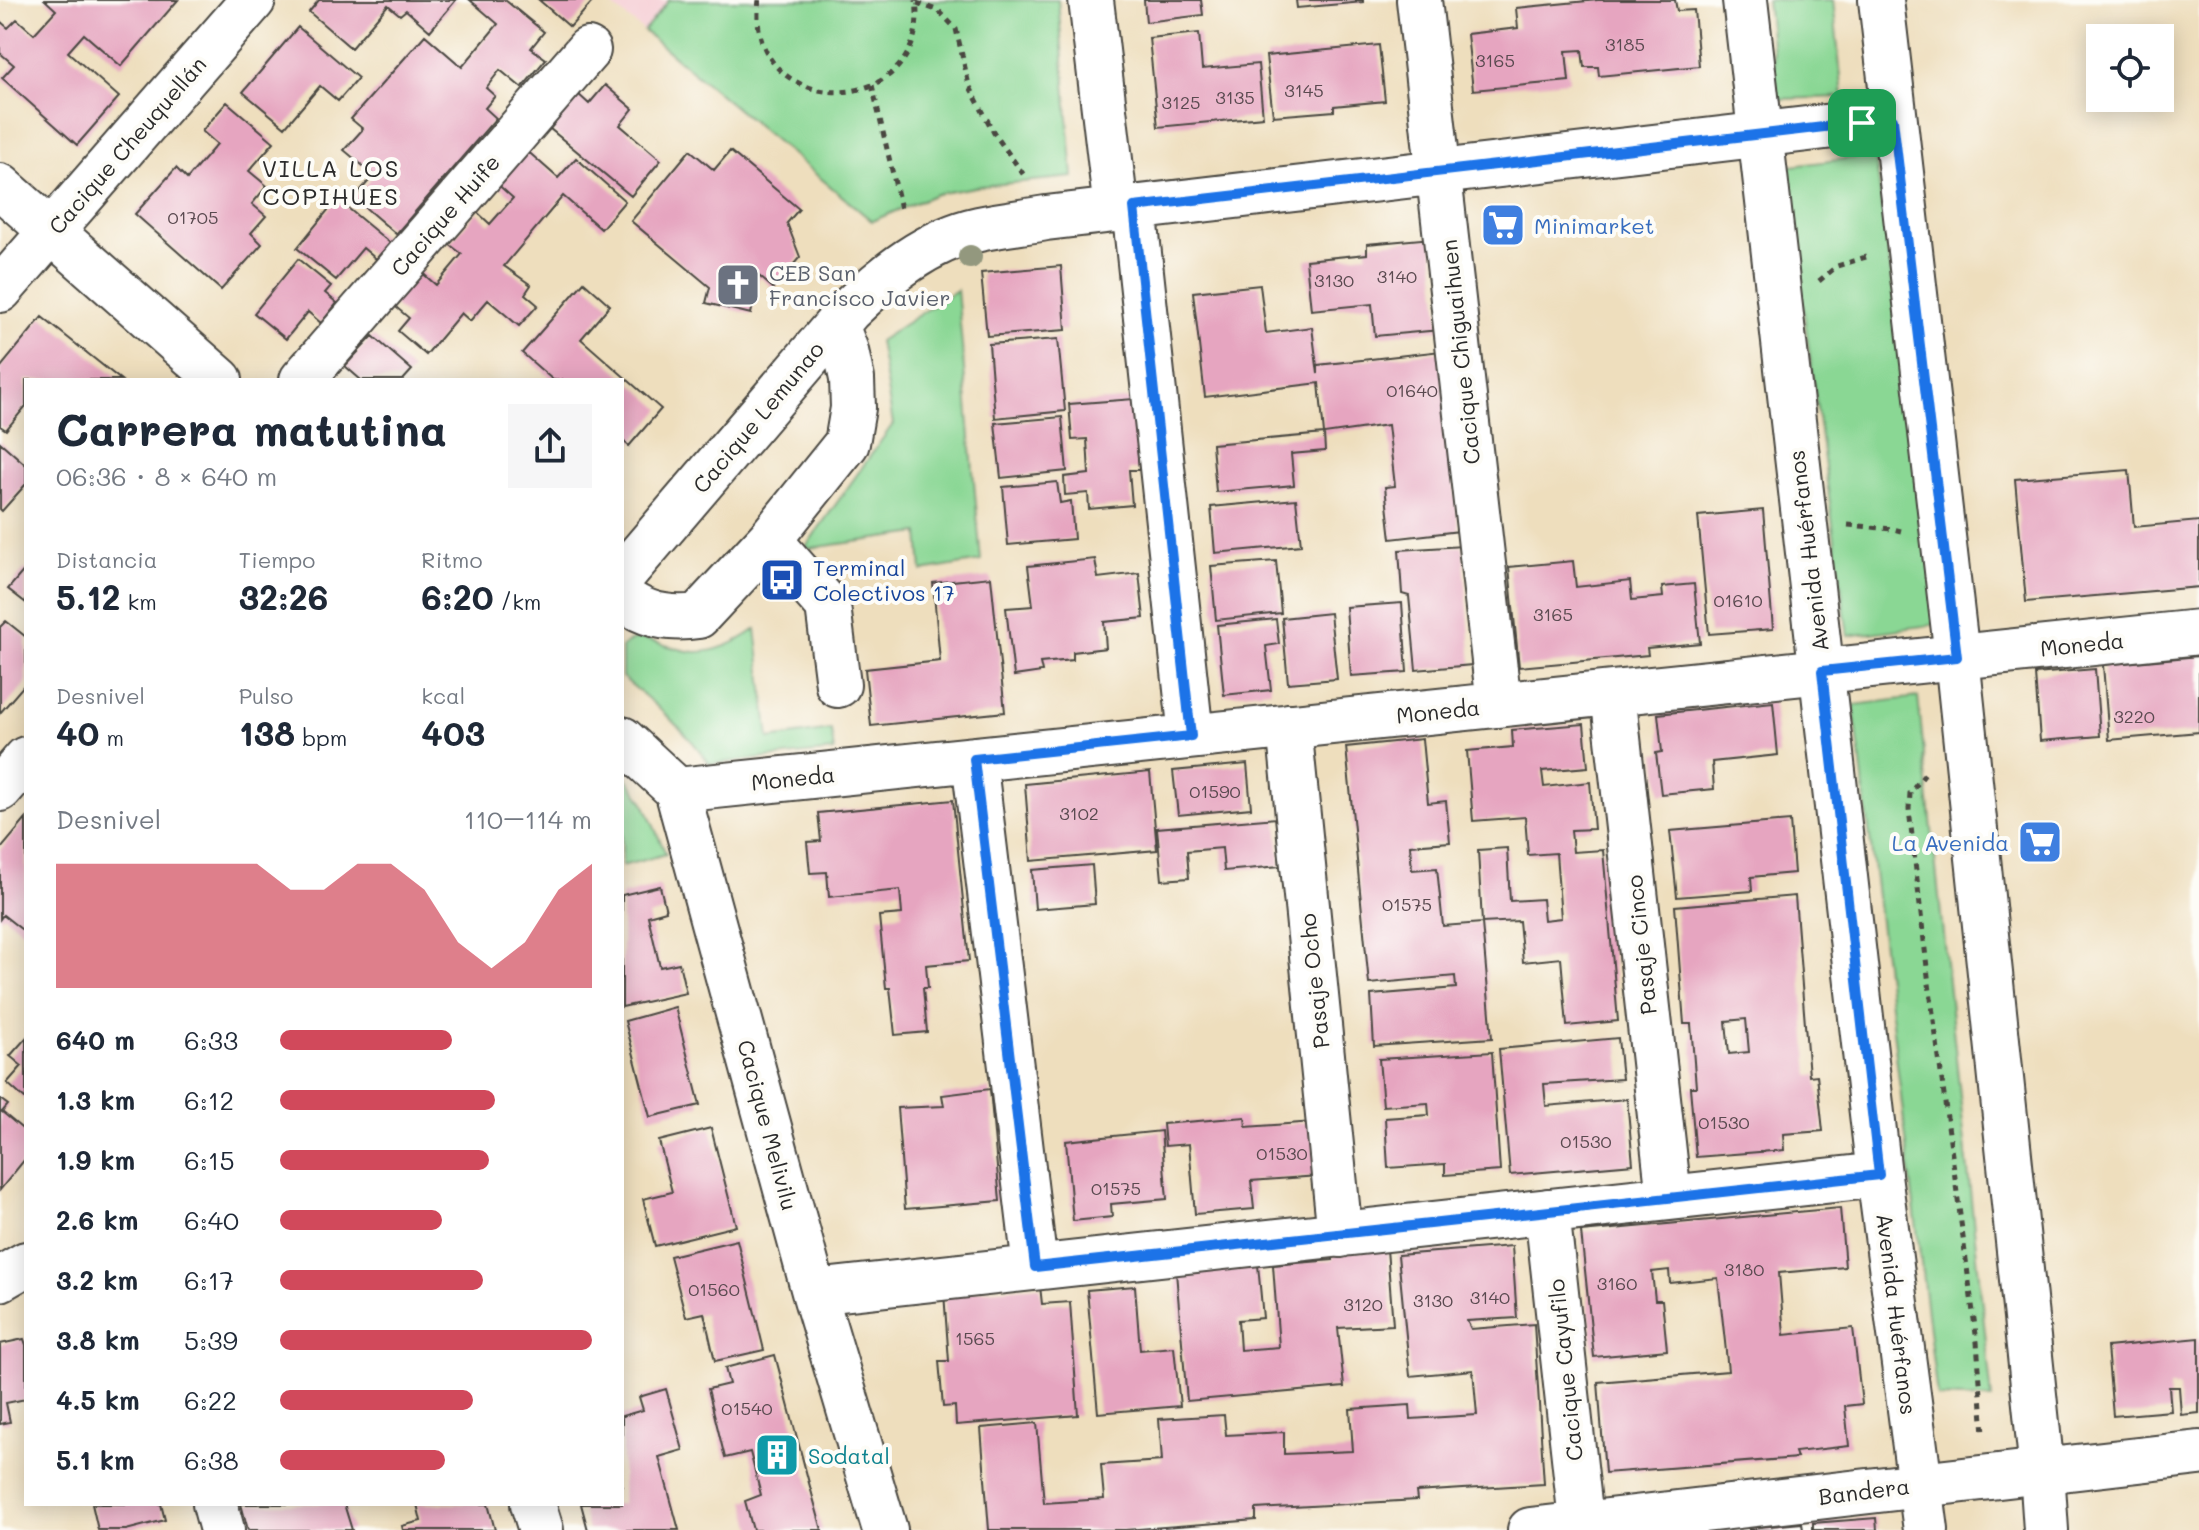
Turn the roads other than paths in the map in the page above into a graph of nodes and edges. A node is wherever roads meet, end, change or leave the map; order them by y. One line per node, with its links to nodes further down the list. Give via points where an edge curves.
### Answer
1 (253, 0): 12 (street, Cacique Cheuquellán)
2 (1091, 0): 11 (street)
3 (1419, 0): 9 (street, Cacique Chiguaihuen)
4 (1745, 0): 8 (street, Avenida Huérfanos)
5 (1881, 0): 7 (street)
6 (588, 50): 16 (street, Cacique Huife)
7 (1893, 119): 8 (street, Cacique Lemunao); 21 (street)
8 (1759, 135): 9 (street, Cacique Lemunao); 22 (street, Avenida Huérfanos)
9 (1440, 171): 11 (street, Cacique Lemunao); 25 (street, Cacique Chiguaihuen)
10 (0, 186): 12 (street)
11 (1125, 209): 14 (street, Cacique Lemunao, via 976,229 939,243 875,285); 27 (street)
12 (51, 231): 13 (street, Cacique Cheuquellán); 15 (street)
13 (0, 290)
14 (836, 325): 17 (street, via 852,379 847,443); 18 (street, Cacique Lemunao)
15 (218, 378)
16 (304, 378)
17 (769, 540): 19 (street, via 698,616 663,617); 23 (street, via 828,606)
18 (624, 574)
19 (624, 598)
20 (2199, 632): 21 (street, Moneda)
21 (1957, 657): 22 (street, Moneda); 42 (street)
22 (1822, 671): 24 (street, Moneda); 33 (street, Avenida Huérfanos)
23 (838, 685)
24 (1613, 693): 25 (street, Moneda); 34 (street, Pasaje Cinco)
25 (1499, 705): 26 (street, Moneda)
26 (1289, 726): 27 (street, Moneda); 36 (street, Pasaje Ocho)
27 (1191, 736): 29 (street, Moneda)
28 (624, 741): 32 (street)
29 (974, 759): 32 (street, Moneda); 38 (street)
30 (24, 761): 31 (street)
31 (0, 789)
32 (677, 790): 40 (street, Cacique Melivilu)
33 (1879, 1175): 34 (street); 43 (street, Avenida Huérfanos)
34 (1669, 1197): 35 (street)
35 (1547, 1211): 36 (street); 46 (street, Cacique Cayufilo)
36 (1340, 1235): 38 (street)
37 (24, 1265): 39 (street)
38 (1035, 1267): 40 (street)
39 (0, 1279)
40 (814, 1292): 49 (street, Cacique Melivilu)
41 (2199, 1453): 42 (street, Bandera)
42 (2042, 1471): 43 (street, Bandera); 52 (street)
43 (1919, 1485): 46 (street, Bandera); 51 (street, Avenida Huérfanos)
44 (216, 1506): 47 (street)
45 (534, 1506): 48 (street)
46 (1582, 1527): 50 (street, Bandera)
47 (222, 1530)
48 (541, 1530)
49 (885, 1530)
50 (1530, 1530)
51 (1926, 1530)
52 (2046, 1530)

